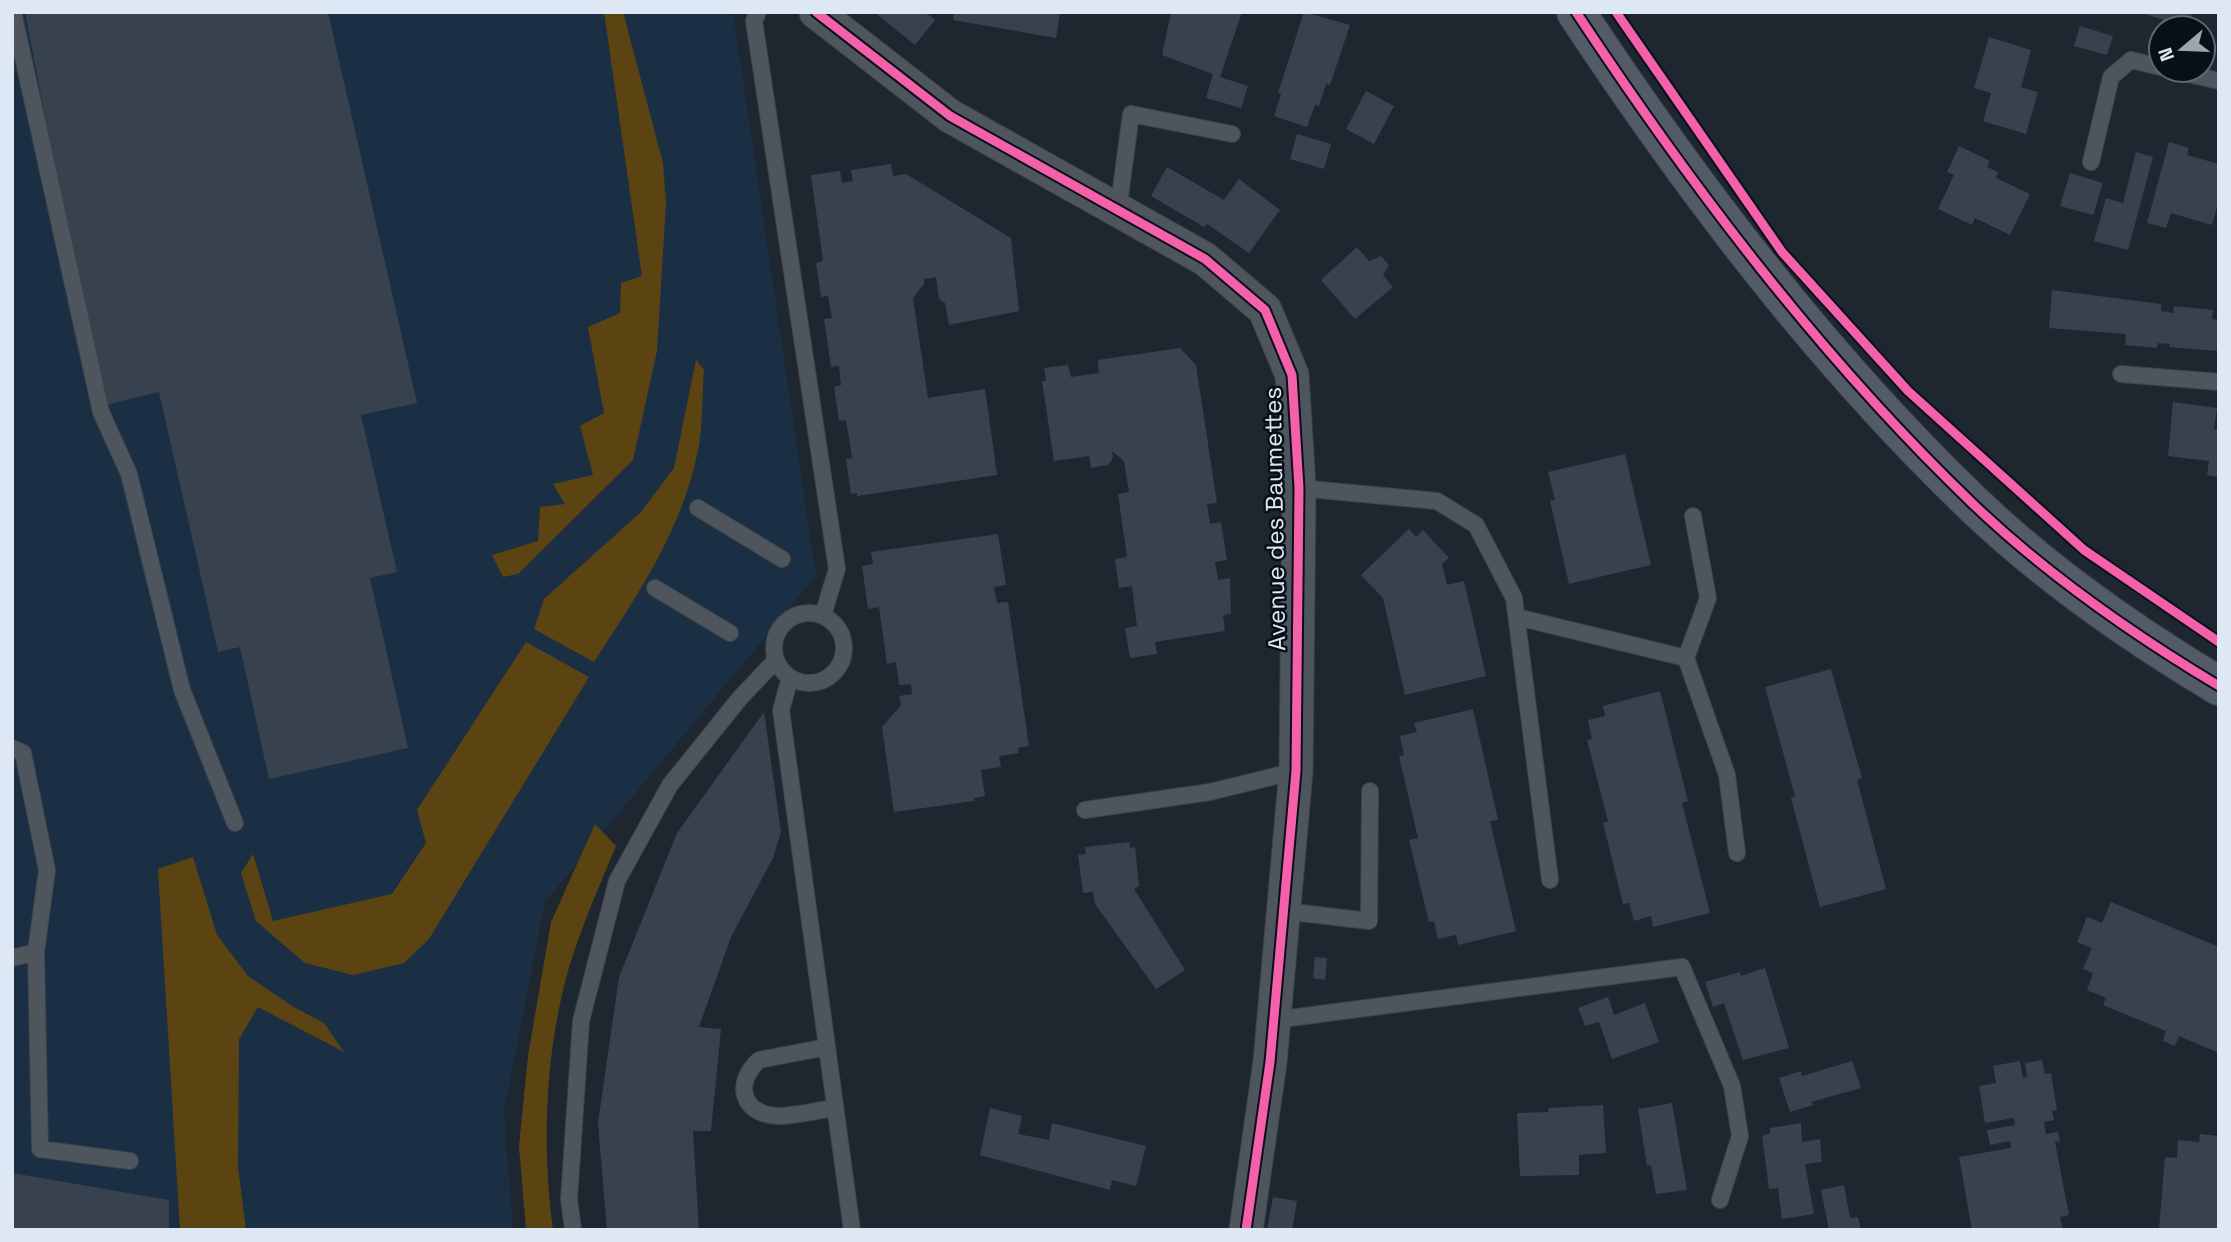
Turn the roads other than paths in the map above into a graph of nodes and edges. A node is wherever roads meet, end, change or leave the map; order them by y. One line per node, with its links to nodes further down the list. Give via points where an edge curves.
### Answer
1 (13, 12): 27 (lane, via 101,412 130,474 182,690)
2 (758, 12): 16 (lane, via 754,21 837,569)
3 (816, 12): 8 (street, Avenue des Baumettes, via 950,116)
4 (1576, 12): 22 (main road, via 1737,237 1879,407 1973,504 2070,585)
5 (2147, 64): 7 (lane, via 2130,60 2111,77)
6 (1232, 134): 8 (lane, via 1130,114)
7 (2091, 162)
8 (1118, 211): 11 (street, Avenue des Baumettes, via 1205,259 1265,310 1292,375)
9 (2121, 374): 10 (lane)
10 (2219, 382)
11 (1299, 488): 17 (lane, via 1437,501 1476,525 1514,598); 24 (street, Avenue des Baumettes)
12 (698, 508): 14 (lane)
13 (1693, 516): 19 (lane, via 1708,598)
14 (782, 559)
15 (655, 588): 18 (lane)
16 (823, 615): 20 (lane, via 800,613 780,626 775,637); 21 (lane, via 840,631 844,653 840,664 823,680)
17 (1517, 617): 19 (lane); 29 (lane)
18 (730, 634)
19 (1686, 658): 28 (lane, via 1727,775)
20 (776, 660): 21 (lane); 38 (lane, via 670,785 617,881 581,1021 569,1199)
21 (790, 678): 34 (lane, via 781,710)
22 (2219, 686)
23 (12, 748): 31 (lane, via 23,753 47,870)
24 (1296, 771): 26 (lane, via 1210,792); 30 (street, Avenue des Baumettes)
25 (1370, 791): 30 (lane, via 1368,921)
26 (1085, 810)
27 (235, 823)
28 (1737, 853)
29 (1550, 880)
30 (1284, 911): 33 (street, Avenue des Baumettes)
31 (36, 952): 32 (lane); 36 (lane, via 40,1149)
32 (12, 958)
33 (1274, 1020): 37 (lane, via 1682,967 1732,1086 1740,1136); 40 (street, Avenue des Baumettes)
34 (827, 1047): 35 (lane); 35 (lane, via 759,1060 743,1081 743,1096 755,1110 778,1116)
35 (835, 1108): 39 (lane)
36 (130, 1161)
37 (1720, 1200)
38 (573, 1230)
39 (852, 1230)
40 (1246, 1230)

